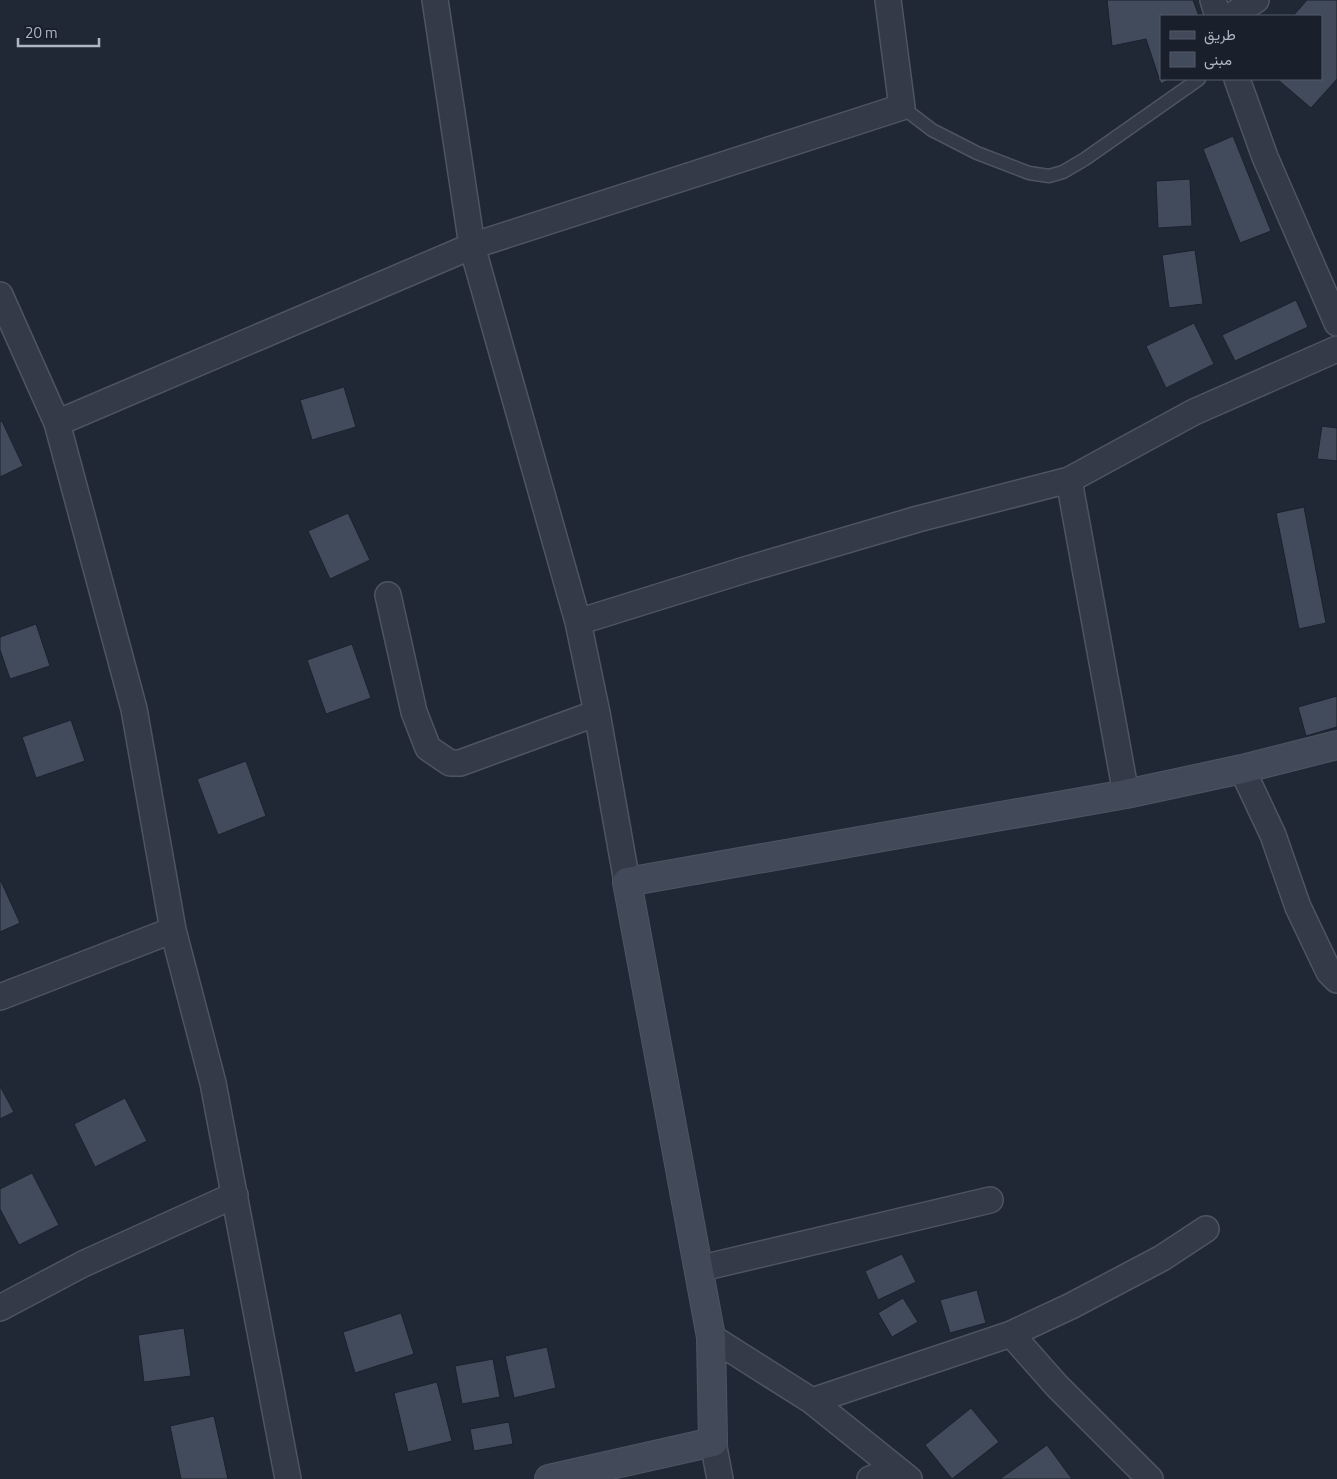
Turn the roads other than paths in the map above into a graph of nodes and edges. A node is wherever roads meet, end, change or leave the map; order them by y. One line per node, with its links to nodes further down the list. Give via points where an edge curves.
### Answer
1 (435, 0): 10 (street)
2 (888, 0): 9 (street)
3 (1213, 0): 5 (street)
4 (1256, 0): 6 (street)
5 (1218, 15)
6 (1233, 15)
7 (1199, 80): 9 (lane, via 1085,159 1049,176 1029,173 977,153 932,130)
8 (1237, 80): 12 (street, via 1265,157)
9 (902, 106): 10 (street)
10 (472, 246): 14 (street); 17 (street)
11 (0, 295): 14 (street)
12 (1337, 323)
13 (1337, 348): 15 (street, via 1194,412)
14 (57, 423): 23 (street, via 134,709)
15 (1069, 480): 17 (street, via 909,522); 21 (street)
16 (388, 595): 18 (street, via 414,712 428,748 440,757 460,763)
17 (578, 622): 18 (street)
18 (597, 712): 22 (street)
19 (1337, 745): 20 (main road)
20 (1242, 769): 21 (main road); 24 (street, via 1273,835 1298,907 1329,972)
21 (1126, 794): 22 (main road)
22 (627, 882): 29 (main road)
23 (173, 930): 25 (street); 26 (street, via 213,1083)
24 (1337, 980)
25 (0, 997)
26 (235, 1195): 30 (street, via 83,1264); 36 (street)
27 (990, 1200): 29 (street)
28 (1206, 1229): 31 (street, via 1162,1258)
29 (698, 1269): 32 (main road)
30 (0, 1308)
31 (1011, 1334): 33 (street); 40 (street, via 1057,1386)
32 (711, 1337): 33 (street); 34 (main road)
33 (812, 1402): 35 (street)
34 (713, 1442): 37 (main road); 38 (street)
35 (902, 1474): 39 (street)
36 (288, 1479)
37 (549, 1479)
38 (720, 1479)
39 (870, 1479)
40 (1150, 1479)

